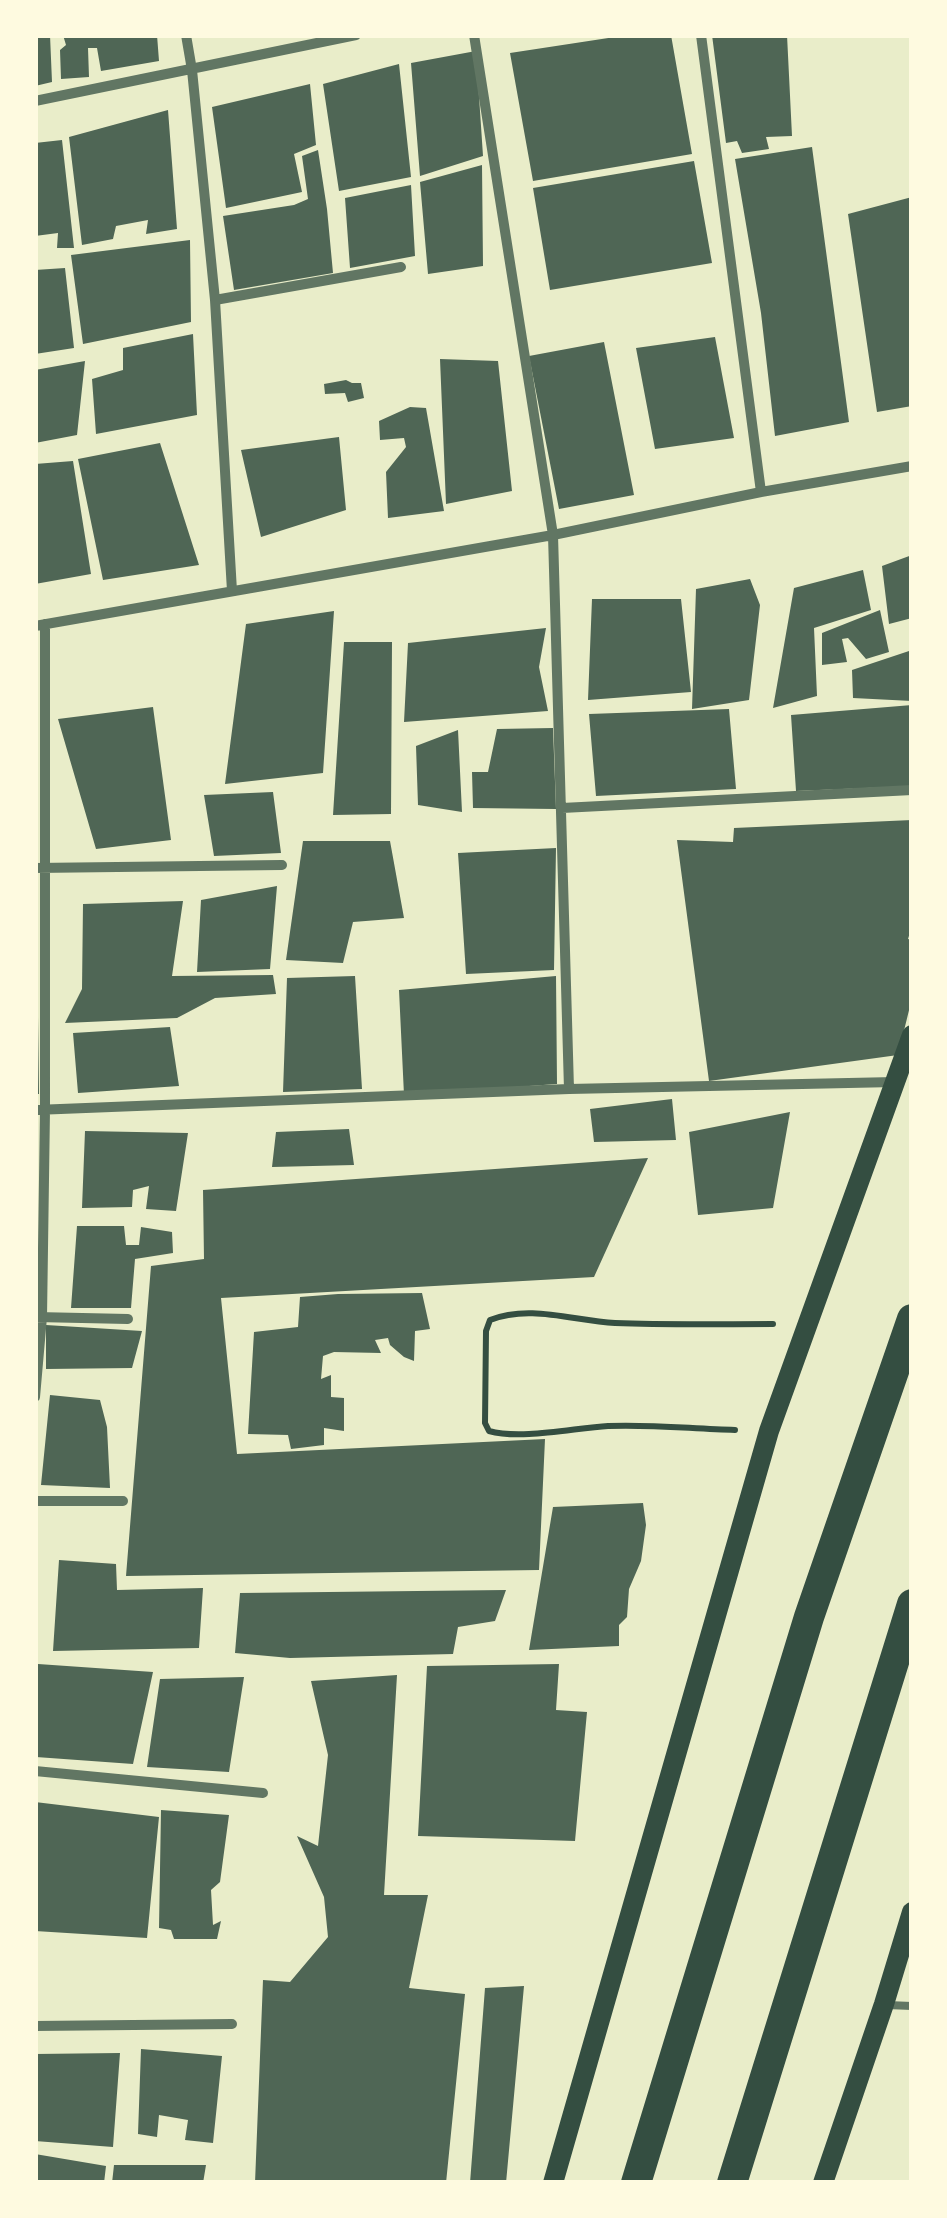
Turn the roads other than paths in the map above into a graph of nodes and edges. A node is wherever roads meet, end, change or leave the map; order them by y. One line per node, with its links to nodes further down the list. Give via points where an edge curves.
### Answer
1 (186, 35): 5 (street)
2 (356, 35): 5 (street)
3 (474, 35): 11 (street)
4 (701, 35): 10 (street)
5 (192, 70): 6 (street); 8 (street)
6 (35, 100)
7 (400, 267): 8 (street)
8 (215, 300): 12 (street)
9 (912, 466): 10 (street)
10 (761, 492): 11 (street)
11 (553, 535): 12 (street); 15 (street)
12 (232, 591): 13 (street)
13 (40, 625): 17 (street)
14 (912, 790): 15 (street)
15 (562, 808): 20 (street)
16 (282, 865): 17 (street)
17 (39, 868): 21 (street)
18 (912, 1035): 19 (main road)
19 (896, 1082): 20 (street); 36 (main road, via 770,1432)
20 (569, 1088): 21 (street)
21 (40, 1110): 22 (street)
22 (38, 1317): 23 (street); 25 (street)
23 (128, 1319)
24 (912, 1320): 37 (highway, via 809,1616)
25 (35, 1398)
26 (35, 1500): 27 (street)
27 (123, 1501)
28 (912, 1604): 38 (highway)
29 (35, 1771): 30 (street)
30 (263, 1793)
31 (912, 1912): 32 (main road)
32 (884, 2004): 33 (lane); 39 (main road)
33 (912, 2006)
34 (232, 2024): 35 (street)
35 (35, 2026)
36 (553, 2183)
37 (636, 2183)
38 (732, 2183)
39 (824, 2183)

